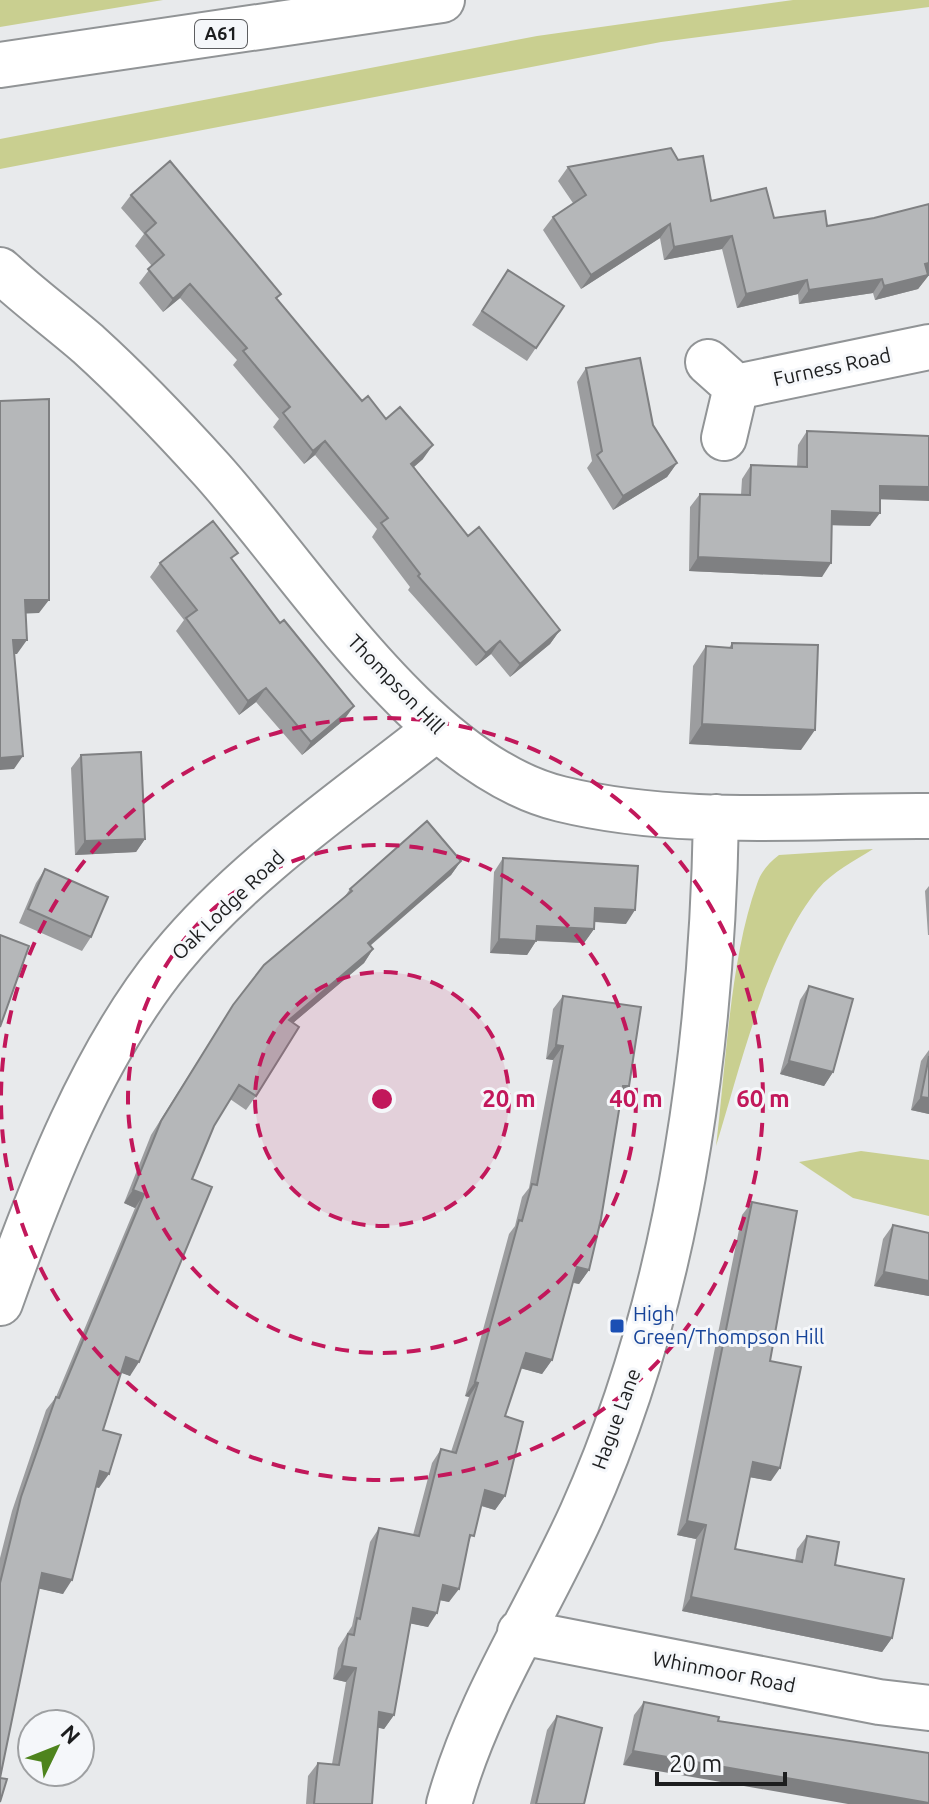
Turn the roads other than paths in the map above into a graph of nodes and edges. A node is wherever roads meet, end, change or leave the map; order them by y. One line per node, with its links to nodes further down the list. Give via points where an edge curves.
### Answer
1 (442, 0): 2 (main road, A61)
2 (0, 65)
3 (0, 270): 6 (main road, Thompson Hill, via 157,412 350,638)
4 (929, 347): 5 (main road, Furness Road, via 722,374)
5 (724, 438)
6 (436, 729): 8 (main road, Thompson Hill, via 508,780 560,799 628,811); 9 (main road, Oak Lodge Road, via 285,849 172,957 105,1058)
7 (929, 816): 8 (main road, Thompson Hill)
8 (716, 817): 10 (main road, Hague Lane, via 710,979 688,1142 652,1311 582,1513)
9 (0, 1303)
10 (520, 1632): 11 (main road, Whinmoor Road); 12 (main road, Hague Lane, via 490,1691)
11 (929, 1708)
12 (449, 1804)

